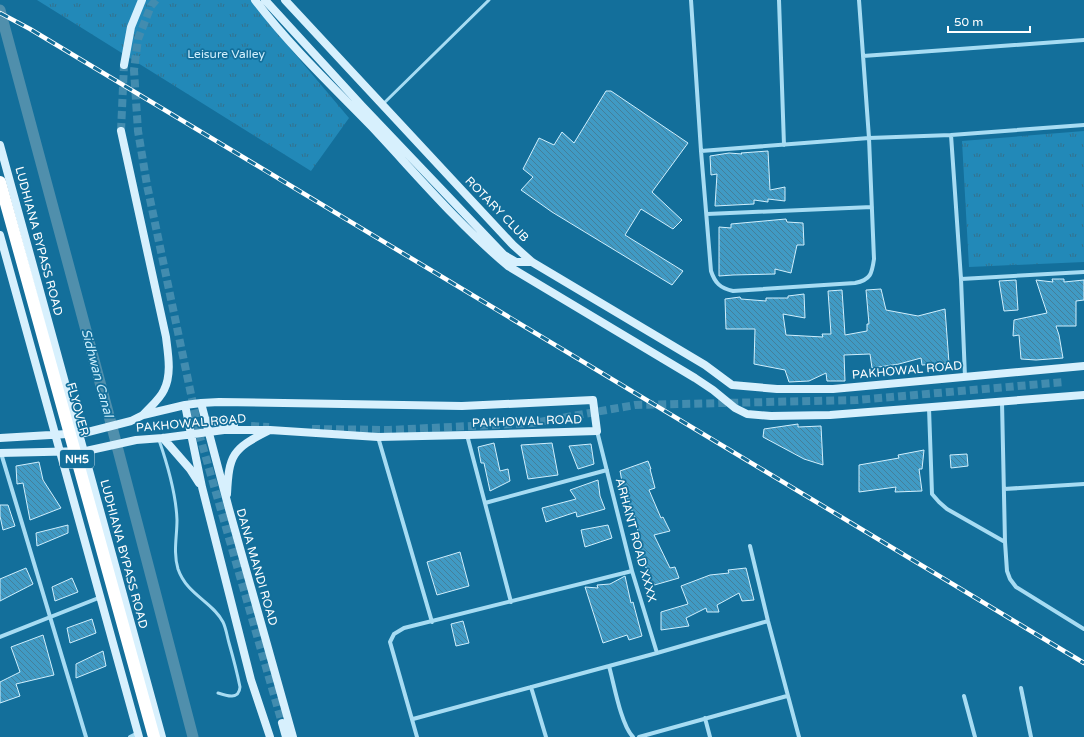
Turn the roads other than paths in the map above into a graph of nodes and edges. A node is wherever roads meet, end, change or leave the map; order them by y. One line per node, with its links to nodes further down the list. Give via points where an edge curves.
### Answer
1 (142, 0): 11 (street, via 131,27)
2 (255, 0): 30 (street, via 291,42 498,258)
3 (265, 0): 24 (street, via 504,255 516,262)
4 (286, 0): 12 (street, ROTARY CLUB)
5 (489, 0): 12 (lane)
6 (691, 0): 19 (street)
7 (778, 0): 18 (street)
8 (859, 0): 10 (street)
9 (1084, 40): 10 (street)
10 (863, 56): 16 (street)
11 (124, 65)
12 (382, 104): 24 (street, ROTARY CLUB, via 513,245)
13 (1084, 126): 15 (street)
14 (121, 131): 37 (street, via 169,357 164,391)
15 (951, 135): 16 (street); 26 (street)
16 (869, 138): 18 (street); 21 (street)
17 (0, 145): 43 (street, LUDHIANA BYPASS ROAD)
18 (784, 145): 19 (street)
19 (701, 151): 22 (street)
20 (0, 182): 82 (highway, FLYOVER / NH5, bridge)
21 (872, 207): 22 (street); 22 (street, via 874,259 868,278 855,283 733,291 718,286 711,271)
22 (707, 214)
23 (0, 235): 45 (street)
24 (532, 262): 27 (street, ROTARY CLUB)
25 (1084, 272): 26 (street)
26 (961, 278): 29 (street)
27 (705, 366): 30 (street); 31 (street, ROTARY CLUB)
28 (1084, 366): 29 (street, PAKHOWAL ROAD)
29 (965, 377): 31 (street, PAKHOWAL ROAD, via 833,389 778,390)
30 (695, 378): 36 (street, via 747,414 795,416)
31 (732, 385)
32 (1084, 395): 33 (street)
33 (1002, 402): 36 (street); 56 (street)
34 (201, 403): 35 (street, PAKHOWAL ROAD); 38 (street, DANA MANDI ROAD); 41 (street, PAKHOWAL ROAD, via 462,406 593,400)
35 (185, 405): 37 (street, PAKHOWAL ROAD); 44 (street)
36 (929, 408): 59 (street, via 932,494 947,508)
37 (143, 415): 43 (street, PAKHOWAL ROAD)
38 (205, 420): 39 (street, via 227,425); 42 (street, DANA MANDI ROAD)
39 (251, 426)
40 (270, 430): 42 (street, PAKHOWAL ROAD); 47 (street, PAKHOWAL ROAD); 57 (street, via 236,450 230,463)
41 (597, 431): 46 (street, PAKHOWAL ROAD); 53 (street, ARHANT ROAD XXXX)
42 (208, 432): 44 (street, PAKHOWAL ROAD); 57 (street, DANA MANDI ROAD)
43 (82, 433): 45 (street, PAKHOWAL ROAD); 50 (street, LUDHIANA BYPASS ROAD)
44 (191, 434): 49 (street, PAKHOWAL ROAD); 55 (street)
45 (55, 435): 48 (street, PAKHOWAL ROAD); 51 (street)
46 (467, 436): 47 (street, PAKHOWAL ROAD); 58 (street)
47 (378, 437): 66 (street)
48 (0, 438)
49 (160, 438): 50 (street, PAKHOWAL ROAD, via 136,440); 55 (street, via 190,469); 73 (lane, via 175,500 175,557 179,570 186,584 223,622 240,687 240,691 230,697)
50 (85, 451): 51 (street, PAKHOWAL ROAD); 83 (street, LUDHIANA BYPASS ROAD)
51 (60, 452): 52 (street, PAKHOWAL ROAD); 62 (street)
52 (0, 453): 64 (street)
53 (607, 470): 58 (street); 61 (street, ARHANT ROAD XXXX)
54 (1084, 484): 56 (street)
55 (202, 487): 84 (street, via 251,680)
56 (1004, 489): 59 (street)
57 (226, 500): 86 (street, DANA MANDI ROAD)
58 (485, 503): 63 (street)
59 (1005, 542): 67 (street, via 1007,571 1016,587)
60 (750, 546): 65 (street)
61 (632, 571): 63 (street); 69 (street, ARHANT ROAD XXXX)
62 (101, 597): 64 (street); 79 (street)
63 (511, 602): 66 (street)
64 (50, 617): 68 (street); 80 (street)
65 (768, 621): 69 (street); 74 (street)
66 (432, 622): 77 (street, via 399,630 391,637 390,642)
67 (1084, 629)
68 (0, 637)
69 (657, 653): 70 (street)
70 (610, 666): 71 (street); 89 (street, via 624,724)
71 (531, 687): 77 (street); 88 (street)
72 (1020, 688): 94 (street)
73 (218, 693)
74 (787, 696): 76 (street); 92 (street)
75 (964, 696): 93 (street)
76 (705, 718): 90 (street); 91 (street)
77 (413, 719): 87 (street)
78 (282, 723): 85 (street)
79 (139, 735): 81 (street)
80 (86, 737)
81 (130, 737)
82 (154, 737)
83 (162, 737)
84 (270, 737)
85 (286, 737)
86 (293, 737)
87 (417, 737)
88 (546, 737)
89 (633, 737)
90 (639, 737)
91 (710, 737)
92 (799, 737)
93 (975, 737)
94 (1031, 737)

